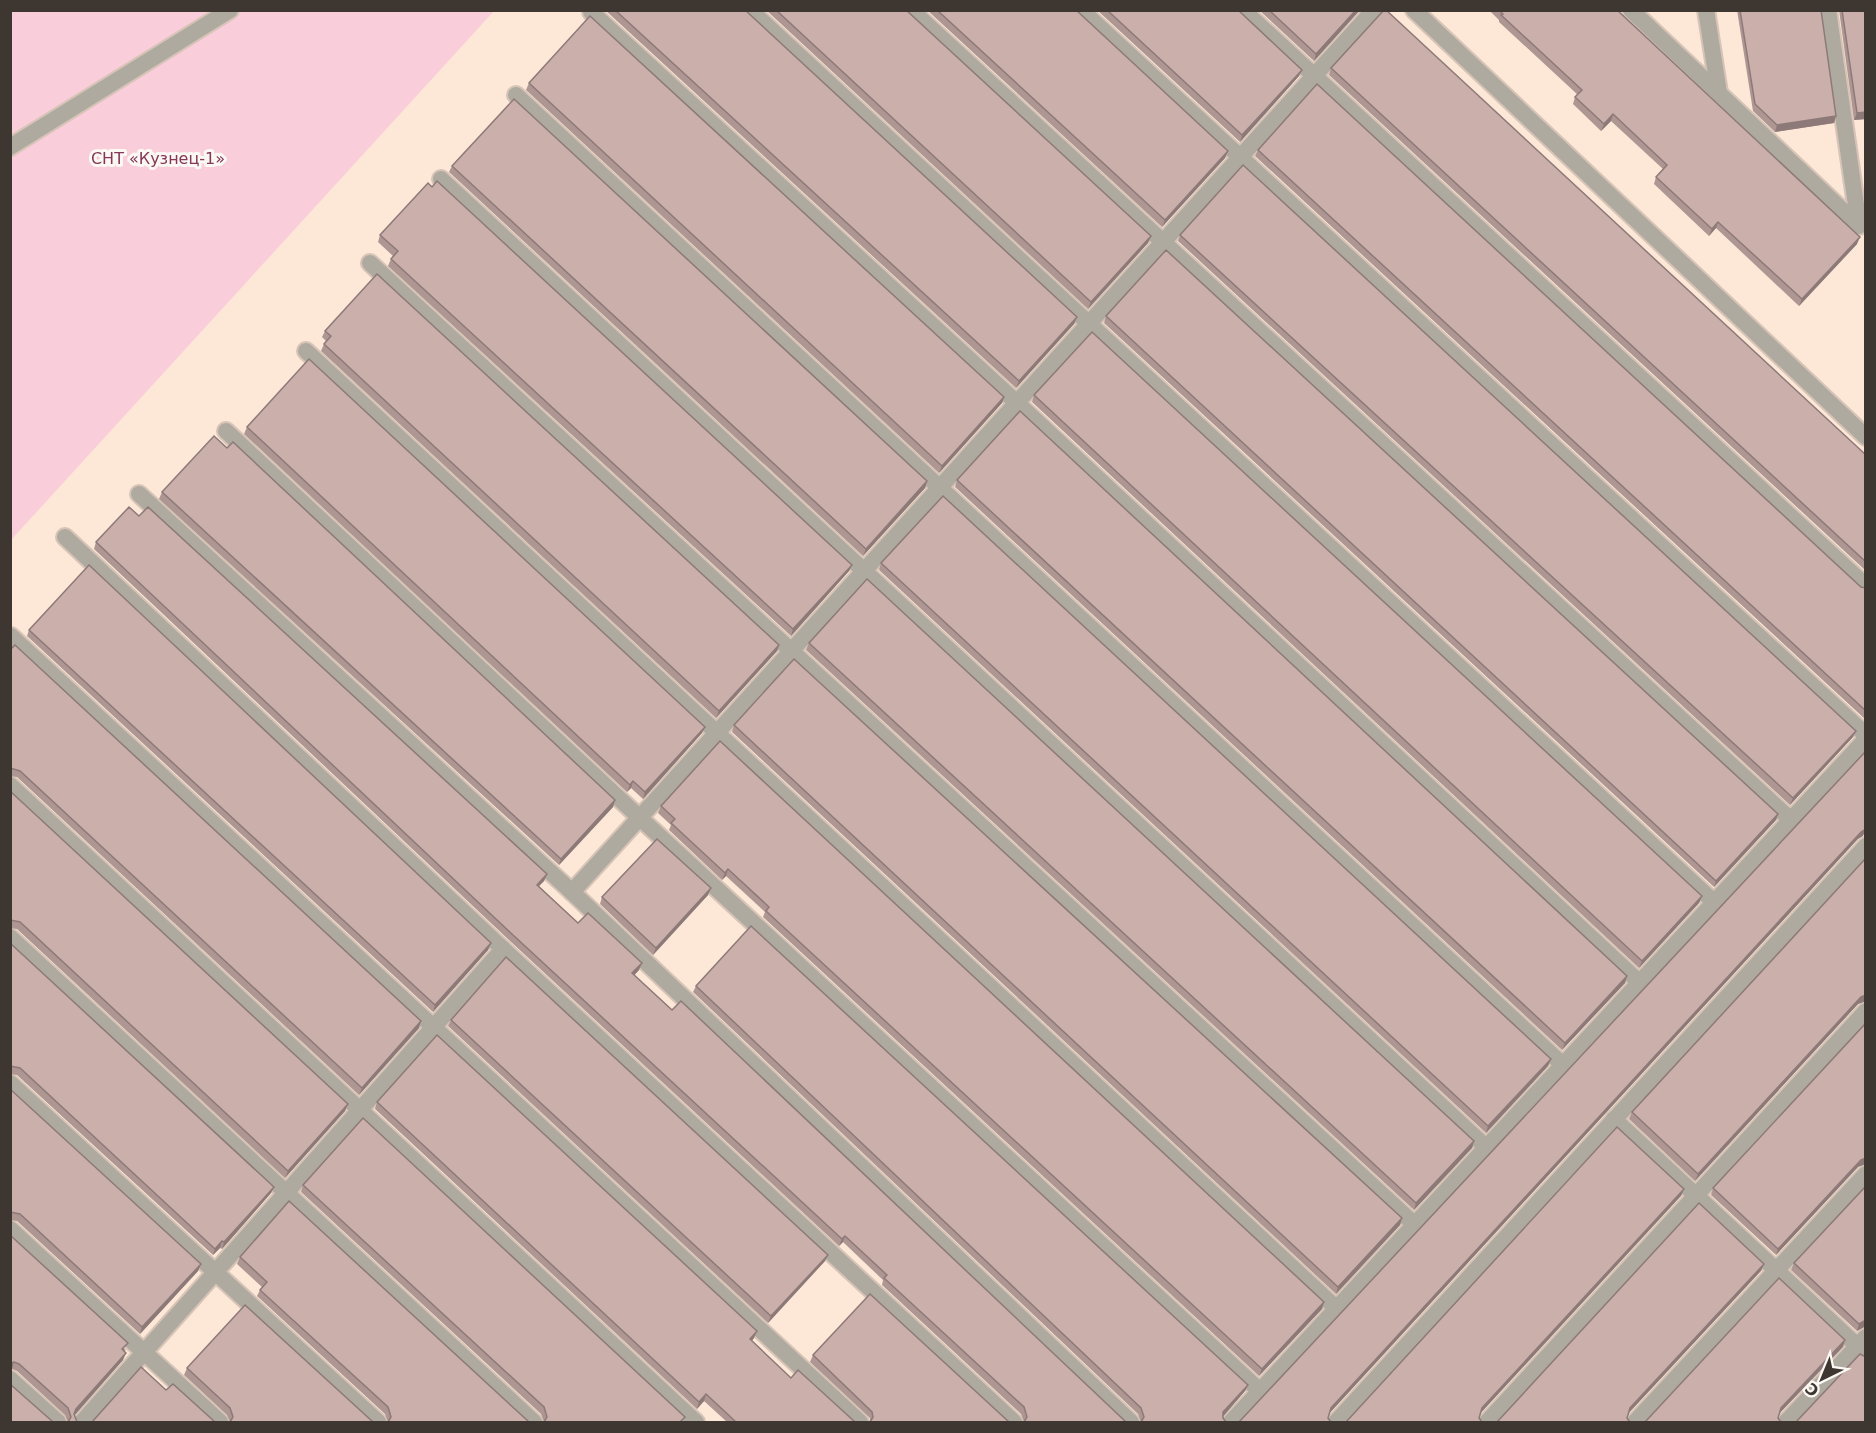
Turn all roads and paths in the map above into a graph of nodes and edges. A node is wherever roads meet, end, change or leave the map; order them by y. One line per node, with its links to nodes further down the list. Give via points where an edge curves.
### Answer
1 (230, 10): 15 (lane)
2 (750, 10): 21 (lane)
3 (911, 10): 19 (lane)
4 (1081, 10): 16 (lane)
5 (1243, 10): 12 (lane)
6 (1374, 10): 12 (lane)
7 (1414, 10): 25 (lane)
8 (1631, 10): 13 (lane)
9 (1706, 10): 13 (lane)
10 (1828, 10): 18 (lane)
11 (591, 12): 23 (lane)
12 (1314, 76): 16 (lane); 30 (lane)
13 (1719, 93): 18 (lane)
14 (516, 95): 26 (lane)
15 (10, 147)
16 (1240, 157): 19 (lane); 34 (lane)
17 (441, 179): 29 (lane)
18 (1862, 230)
19 (1163, 242): 21 (lane); 37 (lane)
20 (370, 263): 32 (lane)
21 (1088, 325): 23 (lane); 40 (lane)
22 (306, 351): 33 (lane)
23 (1017, 403): 26 (lane); 43 (lane)
24 (226, 431): 36 (lane)
25 (1866, 437)
26 (939, 488): 29 (lane); 46 (lane)
27 (139, 494): 39 (lane)
28 (65, 537): 42 (lane)
29 (864, 571): 32 (lane); 50 (lane)
30 (1866, 586)
31 (11, 636): 45 (lane)
32 (792, 651): 33 (lane); 54 (lane)
33 (717, 733): 36 (lane); 58 (lane)
34 (1866, 737): 37 (lane)
35 (10, 785): 48 (lane)
36 (640, 818): 39 (lane); 62 (lane)
37 (1791, 820): 40 (lane)
38 (1866, 846): 49 (lane)
39 (572, 892): 71 (lane)
40 (1714, 902): 43 (lane)
41 (10, 937): 52 (lane)
42 (503, 949): 45 (lane); 70 (lane)
43 (1639, 982): 46 (lane)
44 (1866, 1011): 53 (lane)
45 (433, 1027): 48 (lane); 69 (lane)
46 (1563, 1065): 50 (lane)
47 (10, 1083): 57 (lane)
48 (359, 1110): 52 (lane); 68 (lane)
49 (1614, 1119): 53 (lane); 73 (lane)
50 (1486, 1147): 54 (lane)
51 (1866, 1174): 56 (lane)
52 (287, 1192): 57 (lane); 67 (lane)
53 (1696, 1196): 56 (lane); 74 (lane)
54 (1414, 1224): 58 (lane)
55 (10, 1229): 60 (lane)
56 (1776, 1270): 59 (lane); 75 (lane)
57 (216, 1272): 60 (lane); 66 (lane)
58 (1336, 1308): 62 (lane)
59 (1863, 1345): 76 (lane)
60 (145, 1352): 64 (lane); 65 (lane)
61 (10, 1379): 63 (lane)
62 (1260, 1391): 72 (lane)
63 (58, 1422)
64 (82, 1422)
65 (220, 1422)
66 (378, 1422)
67 (534, 1422)
68 (696, 1422)
69 (860, 1422)
70 (1014, 1422)
71 (1131, 1422)
72 (1231, 1422)
73 (1336, 1422)
74 (1487, 1422)
75 (1635, 1422)
76 (1786, 1422)

